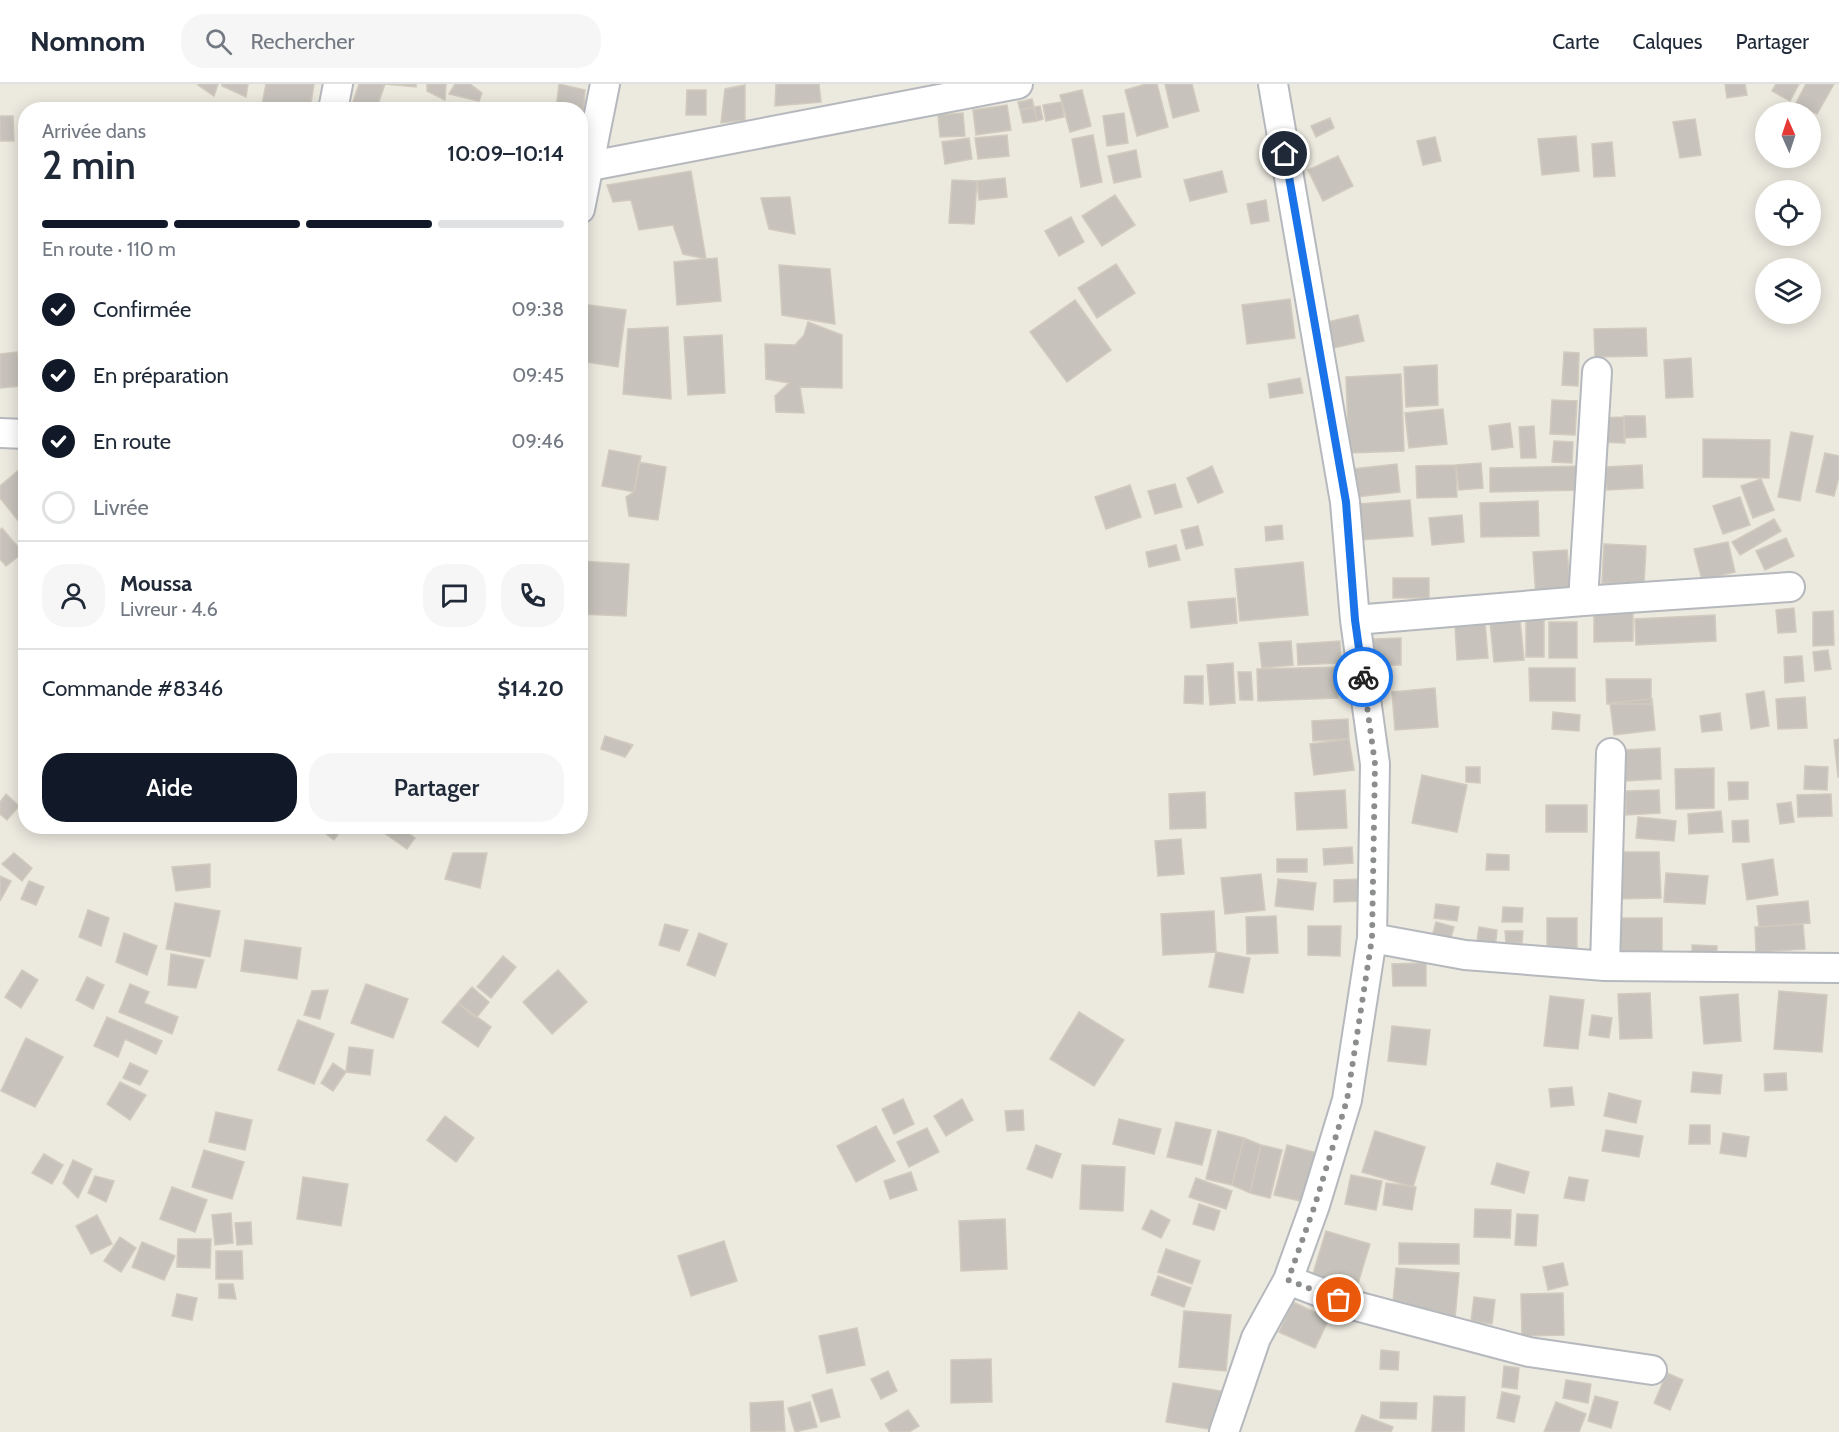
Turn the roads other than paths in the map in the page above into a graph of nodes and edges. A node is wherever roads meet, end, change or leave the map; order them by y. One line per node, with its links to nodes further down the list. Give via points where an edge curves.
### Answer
1 (338, 84): 5 (street)
2 (605, 84): 6 (street)
3 (1017, 84): 7 (street)
4 (1273, 84): 13 (street, via 1346,502)
5 (335, 102)
6 (588, 151)
7 (588, 166)
8 (1597, 372): 12 (street)
9 (0, 433): 10 (street)
10 (18, 434)
11 (1790, 587): 12 (street)
12 (1583, 601): 13 (street)
13 (1355, 620): 15 (street, via 1375,764)
14 (1611, 753): 16 (street)
15 (1372, 938): 16 (street, via 1466,955); 18 (street, via 1347,1100)
16 (1605, 966): 17 (street)
17 (1839, 968)
18 (1288, 1280): 19 (street, via 1356,1306 1529,1352); 20 (street, via 1256,1338)
19 (1652, 1370)
20 (1224, 1432)

